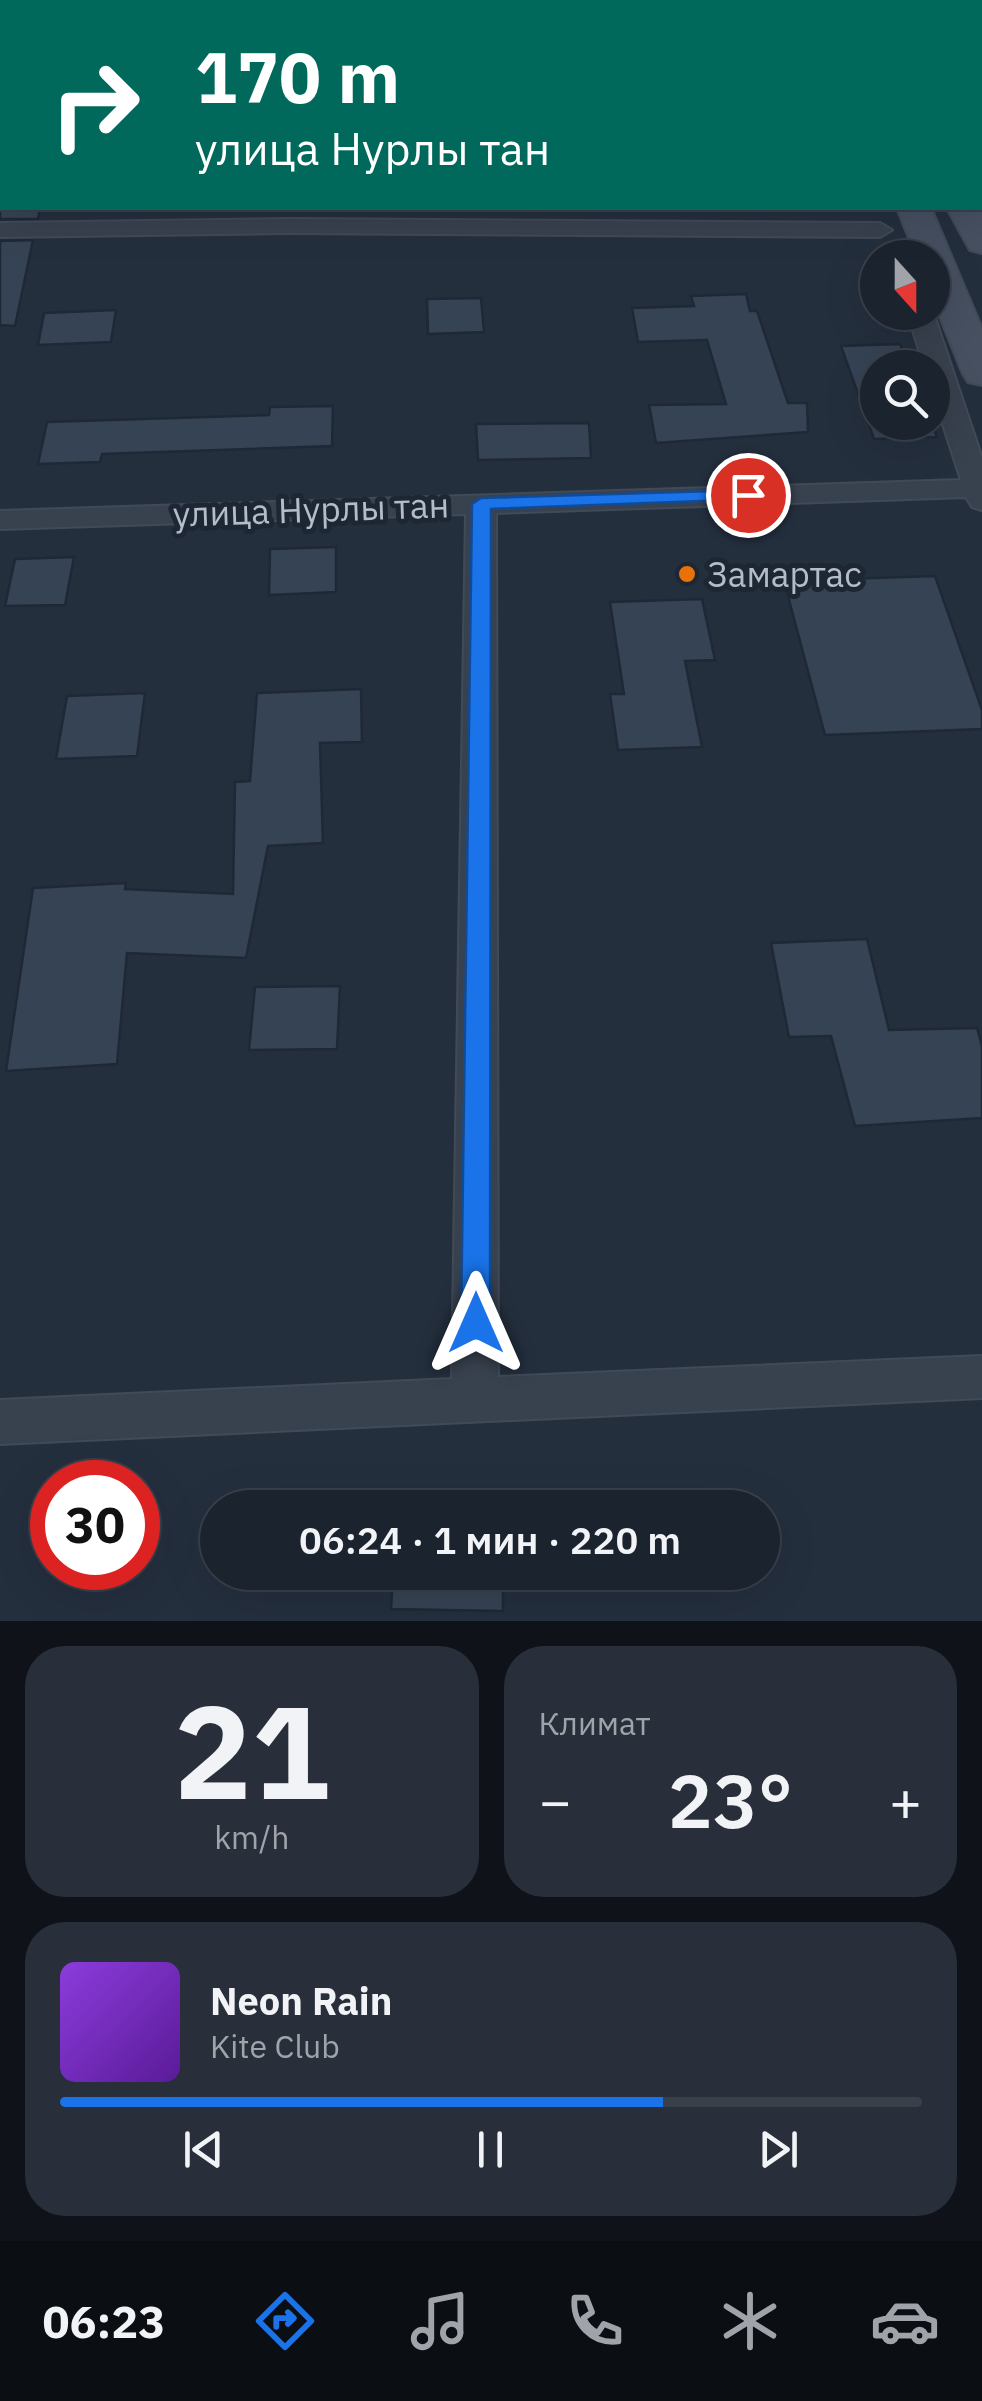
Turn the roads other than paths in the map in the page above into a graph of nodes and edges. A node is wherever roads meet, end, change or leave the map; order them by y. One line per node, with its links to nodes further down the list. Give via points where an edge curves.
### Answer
1 (915, 210): 8 (main road)
2 (965, 210): 6 (main road)
3 (287, 217): 4 (street); 5 (street)
4 (875, 219)
5 (0, 230)
6 (982, 243)
7 (926, 330): 9 (street)
8 (982, 374)
9 (980, 492): 10 (street, улица Нурлы тан)
10 (481, 504): 11 (street, улица Нурлы тан); 13 (street)
11 (0, 520)
12 (982, 1377): 13 (street)
13 (475, 1401): 14 (street)
14 (0, 1422)

